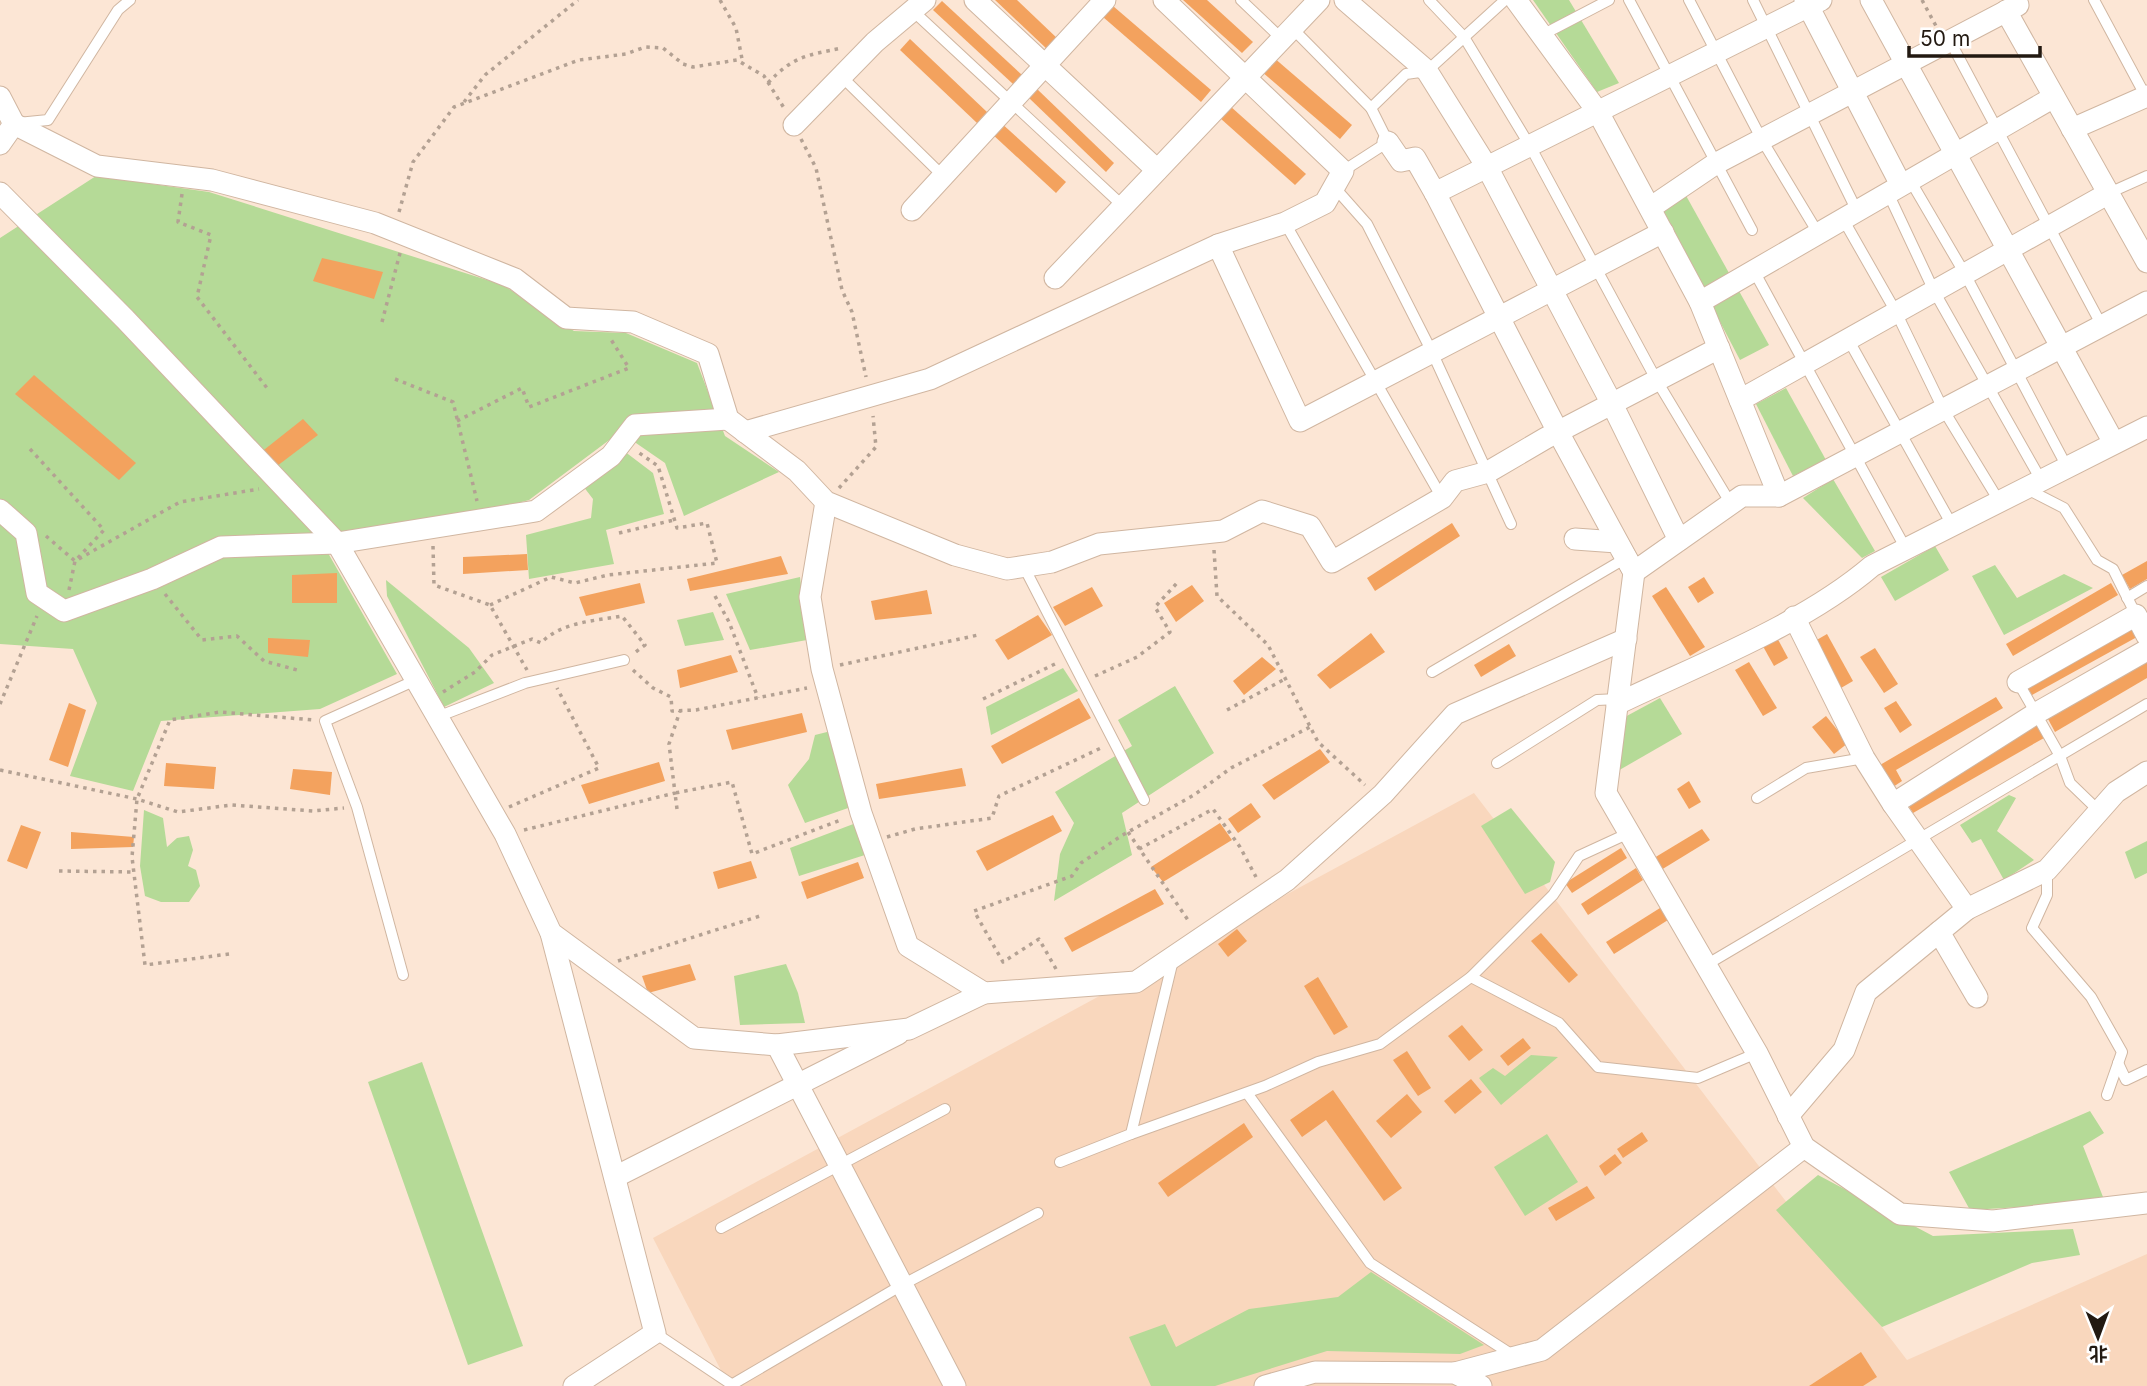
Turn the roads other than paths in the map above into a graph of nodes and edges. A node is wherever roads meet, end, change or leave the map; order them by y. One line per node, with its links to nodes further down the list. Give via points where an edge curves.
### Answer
1 (130, 0): 40 (lane, via 118,10 48,120)
2 (975, 0): 27 (street)
3 (1105, 0): 27 (street)
4 (1164, 0): 31 (street)
5 (1241, 0): 21 (lane)
6 (1319, 0): 21 (street)
7 (1345, 0): 28 (street)
8 (1429, 0): 23 (lane)
9 (1505, 0): 23 (lane)
10 (1516, 0): 22 (street)
11 (1609, 0): 22 (lane)
12 (1629, 0): 30 (lane)
13 (1689, 0): 25 (lane)
14 (1753, 0): 20 (lane)
15 (1871, 0): 26 (street)
16 (2094, 0): 35 (lane)
17 (1811, 2): 20 (street); 32 (street)
18 (2017, 4): 24 (street); 34 (street)
19 (919, 5): 29 (street); 36 (lane)
20 (1767, 27): 25 (street); 39 (lane)
21 (1287, 34): 31 (street); 37 (lane)
22 (1542, 35): 38 (street)
23 (1464, 37): 28 (lane); 47 (lane)
24 (1947, 42): 26 (street); 43 (lane)
25 (1716, 53): 30 (street); 44 (lane)
26 (1907, 64): 32 (street); 48 (street)
27 (1044, 66): 36 (street); 51 (street)
28 (1427, 71): 37 (lane, via 1406,74); 50 (street)
29 (841, 76): 41 (street); 52 (lane)
30 (1670, 76): 38 (street); 49 (lane)
31 (1245, 78): 51 (street); 54 (street)
32 (1853, 92): 39 (street); 55 (street)
33 (0, 97): 40 (street)
34 (2054, 97): 42 (street); 43 (street)
35 (2146, 97): 42 (street)
36 (1012, 101): 52 (street); 59 (lane)
37 (1371, 108): 45 (lane)
38 (1598, 112): 47 (street); 60 (street)
39 (1811, 114): 44 (street); 62 (lane)
40 (15, 124): 46 (street); 94 (street, via 97,166 212,180 375,223 515,279 566,318 634,322 708,354)
41 (794, 125)
42 (2072, 129): 58 (street)
43 (1997, 130): 48 (street); 64 (lane)
44 (1762, 140): 49 (street); 67 (lane)
45 (1388, 142): 54 (lane); 57 (street, via 1401,160 1415,158)
46 (0, 144)
47 (1530, 146): 50 (street); 71 (lane)
48 (1954, 155): 55 (street); 69 (street)
49 (1715, 164): 60 (street); 65 (lane)
50 (1487, 167): 57 (street); 75 (street)
51 (1157, 170): 59 (street)
52 (943, 176): 61 (street)
53 (2147, 176): 58 (lane)
54 (1340, 180): 63 (street, via 1325,203); 85 (lane)
55 (1900, 186): 62 (street); 73 (lane); 76 (lane)
56 (0, 193): 114 (street)
57 (1435, 193): 80 (street)
58 (2109, 193): 64 (street); 70 (street)
59 (1123, 206): 74 (street)
60 (1650, 208): 66 (street)
61 (912, 210)
62 (1850, 215): 67 (street); 79 (lane)
63 (1285, 223): 68 (street); 88 (lane)
64 (2049, 226): 69 (street); 81 (lane)
65 (1752, 230)
66 (1663, 232): 71 (street); 77 (street)
67 (1818, 233): 72 (street)
68 (1218, 245): 88 (street, via 1300,421); 96 (street, via 930,379)
69 (2007, 250): 73 (street); 83 (street)
70 (2147, 262)
71 (1597, 267): 75 (street); 89 (lane)
72 (1754, 271): 77 (street); 86 (lane)
73 (1965, 274): 76 (street); 87 (lane)
74 (1055, 278)
75 (1550, 291): 80 (street); 92 (street)
76 (1934, 291): 79 (street); 90 (lane)
77 (1700, 302): 84 (street)
78 (2147, 302): 81 (street)
79 (1896, 312): 82 (street); 93 (lane)
80 (1499, 317): 85 (street); 97 (street)
81 (2102, 326): 83 (street)
82 (1848, 339): 86 (street); 98 (lane)
83 (2059, 347): 87 (street); 99 (street)
84 (1719, 348): 89 (street); 91 (street)
85 (1432, 352): 88 (street); 102 (lane)
86 (1805, 364): 91 (street); 100 (lane)
87 (2017, 370): 90 (street); 101 (lane)
88 (1377, 381): 105 (lane)
89 (1657, 381): 92 (street); 108 (lane)
90 (1989, 385): 93 (street); 103 (lane)
91 (1740, 400): 104 (street)
92 (1612, 404): 97 (street); 113 (street)
93 (1943, 409): 98 (street); 106 (lane)
94 (727, 419): 96 (street); 114 (street, via 635,425 611,456 537,511)
95 (2146, 431): 99 (street)
96 (745, 432): 107 (street, via 797,471)
97 (1558, 432): 102 (street); 116 (street)
98 (1903, 433): 100 (street); 111 (lane)
99 (2114, 443): 101 (street)
100 (1856, 457): 104 (street); 115 (lane)
101 (2067, 467): 103 (street)
102 (1488, 472): 105 (street, via 1455,481); 110 (lane)
103 (2033, 484): 106 (street); 120 (lane, via 2064,508 2097,560 2113,569)
104 (1779, 496): 108 (street, via 1742,496)
105 (1442, 498): 117 (street, via 1332,562 1310,526 1262,512 1223,531 1099,544 1052,562)
106 (1999, 501): 111 (street)
107 (826, 502): 117 (street, via 955,555 1007,569); 148 (street, via 810,597 822,669 862,813 908,946)
108 (1731, 505): 113 (street)
109 (0, 510): 114 (street, via 26,533 37,593 64,611 152,579 221,547)
110 (1511, 524)
111 (1952, 525): 115 (street)
112 (1575, 539): 116 (street, via 1617,542)
113 (1679, 540): 116 (street)
114 (337, 543): 124 (street)
115 (1906, 548): 119 (street)
116 (1630, 565): 121 (street); 123 (lane)
117 (1024, 566): 135 (lane)
118 (2147, 586): 120 (lane)
119 (1794, 617): 126 (street); 131 (street)
120 (2141, 627): 125 (street); 128 (street)
121 (1626, 639): 126 (street); 144 (street, via 1455,714 1379,798 1287,880)
122 (624, 660): 129 (lane, via 533,681)
123 (1432, 672)
124 (416, 680): 129 (street); 146 (lane, via 326,721 357,807)
125 (2018, 682): 128 (lane)
126 (1618, 702): 132 (lane, via 1597,700); 138 (street, via 1606,793)
127 (2147, 704): 130 (lane)
128 (2035, 714): 130 (lane); 136 (street)
129 (437, 717): 143 (street, via 494,813)
130 (2060, 756): 137 (lane, via 2070,783); 139 (lane)
131 (1864, 758): 134 (lane, via 1806,768); 136 (street)
132 (1497, 762)
133 (2147, 772): 137 (street, via 2116,792)
134 (1757, 798)
135 (1144, 800)
136 (1893, 804): 139 (street)
137 (2099, 811): 140 (street)
138 (1629, 833): 145 (street); 147 (lane, via 1579,856 1553,895)
139 (1919, 839): 141 (street); 145 (lane)
140 (2047, 870): 141 (street); 153 (lane, via 2047,895 2032,928 2091,997 2122,1052)
141 (1967, 909): 142 (street)
142 (1939, 932): 149 (street); 159 (street, via 1866,992 1844,1050)
143 (551, 933): 151 (street, via 694,1038); 164 (street)
144 (1173, 957): 148 (street, via 1136,982); 160 (lane)
145 (1706, 965): 152 (street)
146 (404, 975)
147 (1471, 976): 152 (lane, via 1559,1023 1598,1066 1699,1078); 156 (lane, via 1380,1044 1318,1062)
148 (984, 993): 150 (street)
149 (1977, 997)
150 (909, 1028): 151 (street); 155 (street)
151 (777, 1045): 155 (street)
152 (1757, 1053): 159 (street)
153 (2118, 1063): 154 (lane, via 2126,1080); 157 (lane)
154 (2147, 1070)
155 (799, 1086): 163 (street); 164 (street)
156 (1247, 1093): 160 (lane); 170 (lane, via 1370,1263)
157 (2107, 1095)
158 (945, 1109): 163 (lane)
159 (1788, 1116): 161 (street)
160 (1131, 1134): 162 (lane)
161 (1804, 1147): 165 (street, via 1900,1214 1993,1221); 170 (street, via 1542,1350)
162 (1060, 1162)
163 (841, 1167): 167 (lane); 168 (street)
164 (615, 1177): 169 (street)
165 (2147, 1203)
166 (1038, 1213): 168 (lane)
167 (721, 1228)
168 (902, 1285): 172 (lane); 174 (street)
169 (655, 1333): 172 (lane); 173 (street)
170 (1516, 1357): 171 (street)
171 (1455, 1373): 175 (street, via 1315,1372); 176 (street)
172 (734, 1385)
173 (574, 1386)
174 (955, 1386)
175 (1265, 1386)
176 (1481, 1386)

